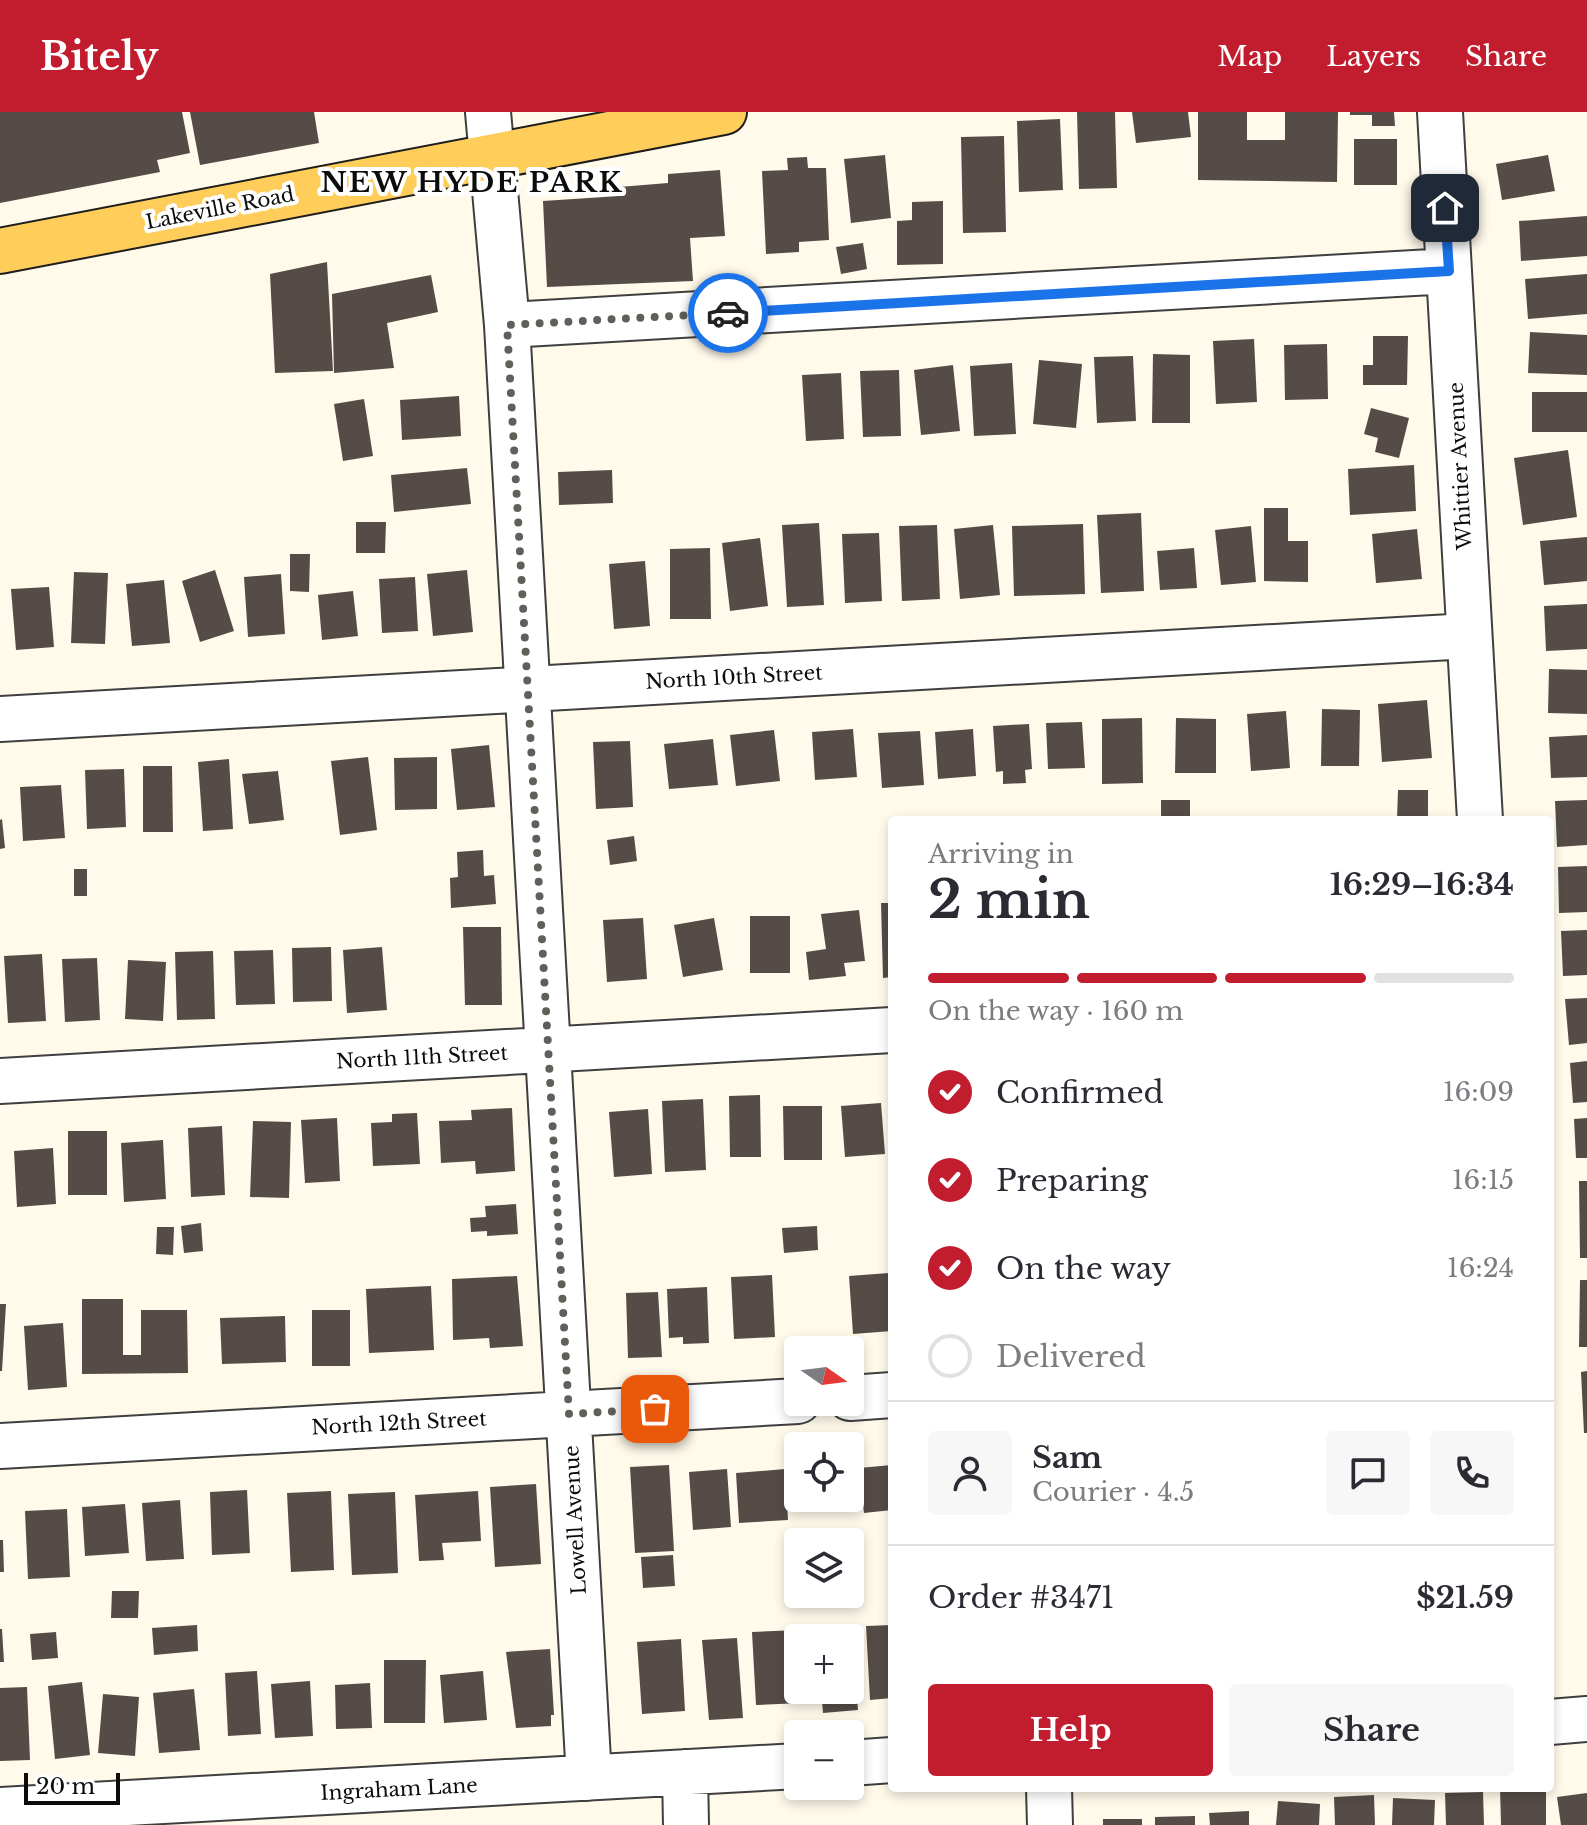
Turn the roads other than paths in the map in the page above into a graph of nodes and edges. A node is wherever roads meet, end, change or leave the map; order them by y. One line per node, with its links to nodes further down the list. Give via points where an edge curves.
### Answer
1 (488, 112): 4 (street, Lowell Avenue)
2 (724, 112): 4 (main road, Lakeville Road)
3 (1440, 112): 6 (street, Whittier Avenue)
4 (494, 156): 5 (main road, Lakeville Road); 7 (street, Lowell Avenue)
5 (0, 251)
6 (1449, 271): 7 (street); 8 (street, Whittier Avenue)
7 (507, 325): 9 (street, Lowell Avenue)
8 (1469, 636): 9 (street, North 10th Street); 11 (street, Whittier Avenue)
9 (527, 689): 10 (street, North 10th Street); 13 (street, Lowell Avenue)
10 (0, 719)
11 (1480, 816)
12 (888, 1030): 13 (street, North 11th Street)
13 (548, 1050): 14 (street, North 11th Street); 18 (street, Lowell Avenue)
14 (0, 1081)
15 (888, 1395): 16 (street)
16 (864, 1397)
17 (784, 1402): 18 (street, North 12th Street)
18 (569, 1414): 19 (street, North 12th Street); 26 (street, Lowell Avenue)
19 (0, 1446)
20 (1587, 1719): 21 (street)
21 (1554, 1722)
22 (888, 1760): 23 (street)
23 (864, 1762)
24 (784, 1767): 25 (street, Ingraham Lane)
25 (685, 1772): 26 (street, Ingraham Lane); 30 (street)
26 (589, 1778): 28 (street, Ingraham Lane)
27 (1049, 1792): 31 (street)
28 (323, 1809): 29 (street, Ingraham Lane)
29 (0, 1810)
30 (686, 1825)
31 (1050, 1825)

